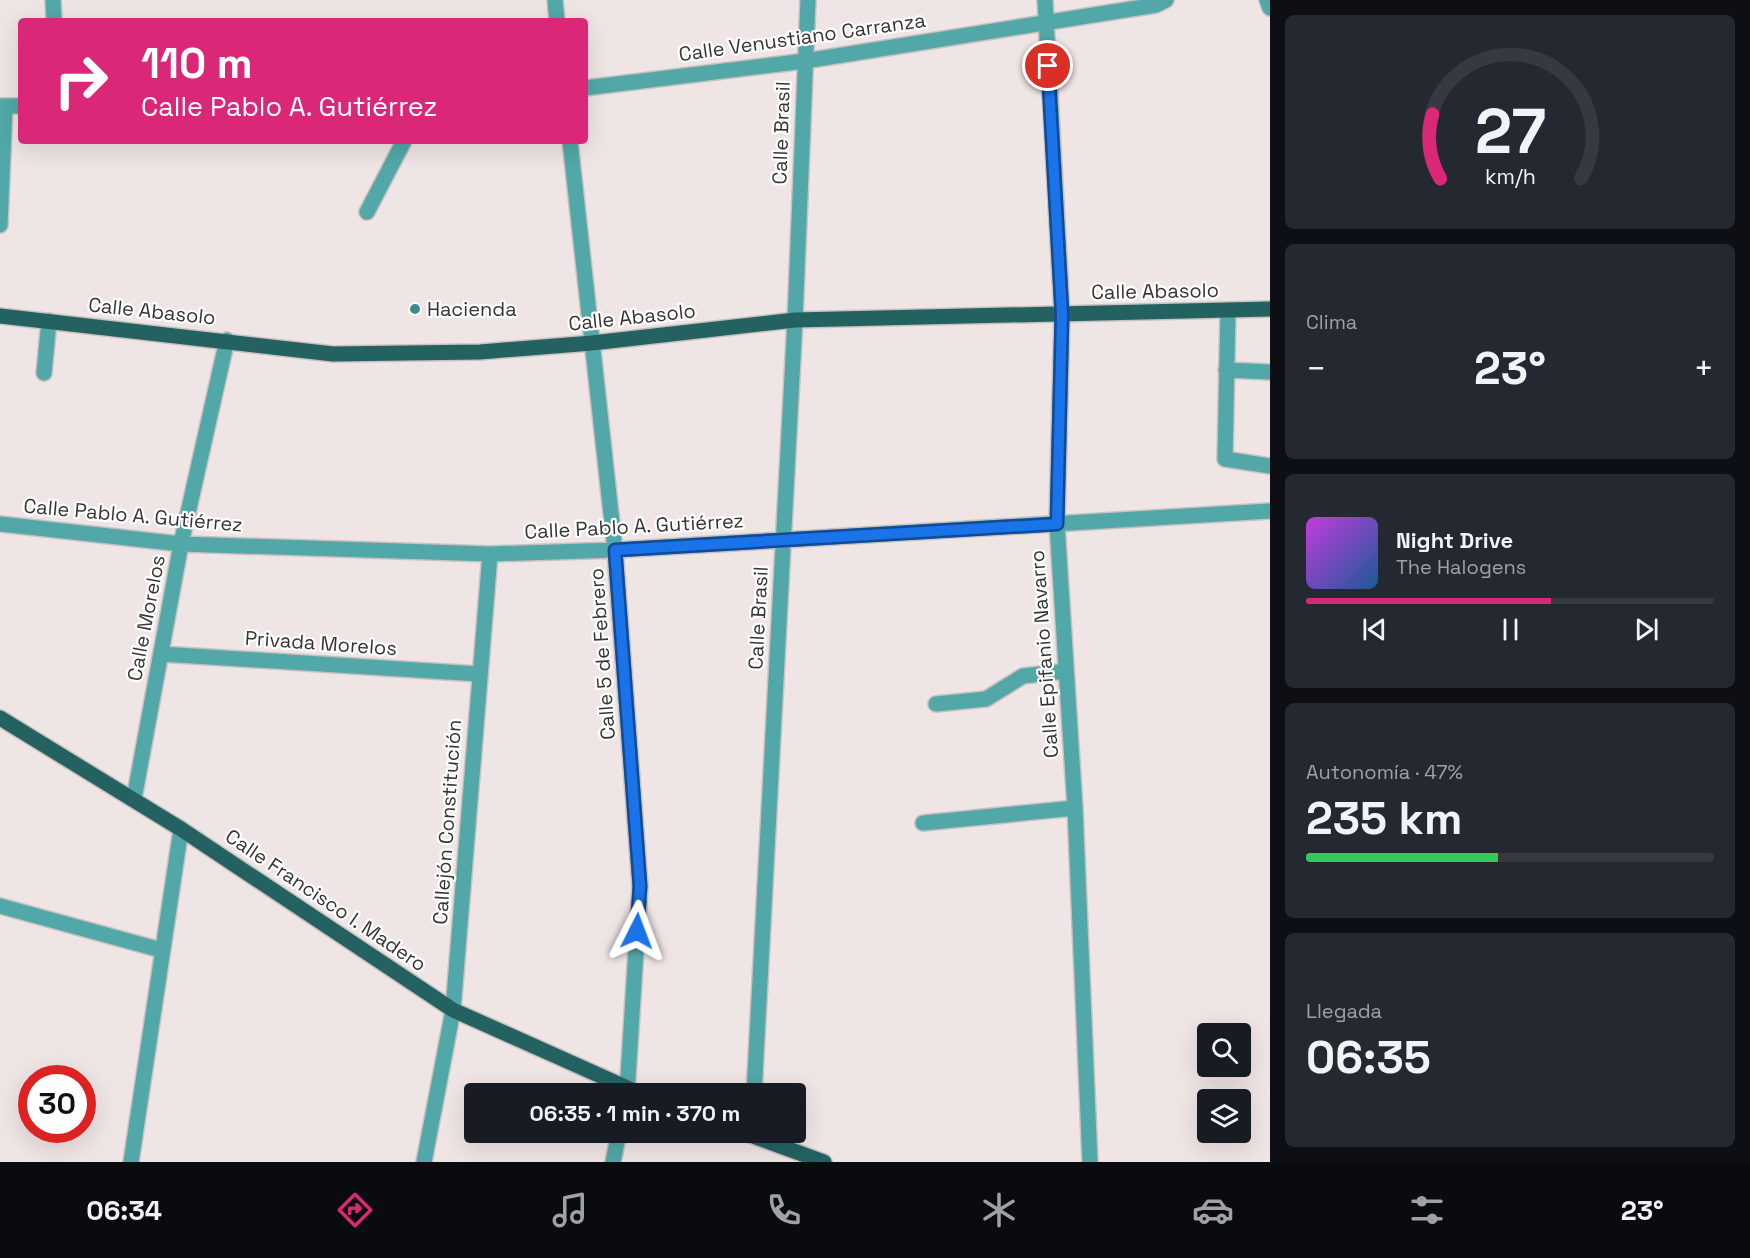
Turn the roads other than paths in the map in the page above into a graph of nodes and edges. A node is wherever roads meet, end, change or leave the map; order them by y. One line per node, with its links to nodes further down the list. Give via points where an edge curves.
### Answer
1 (53, 0): 8 (street)
2 (555, 0): 9 (street)
3 (808, 0): 11 (street, Calle Brasil)
4 (1045, 0): 10 (street, Calle Epifanio Navarro)
5 (1166, 0): 10 (street, Calle Venustiano Carranza, via 1156,5)
6 (1267, 0): 7 (street)
7 (1270, 8)
8 (54, 18)
9 (557, 18)
10 (1046, 22): 11 (street, Calle Venustiano Carranza); 21 (street, Calle Epifanio Navarro)
11 (805, 61): 12 (street, Calle Venustiano Carranza); 23 (street, Calle Brasil)
12 (588, 88)
13 (2, 106): 14 (street); 18 (street)
14 (18, 106)
15 (402, 144): 17 (street)
16 (570, 144): 26 (street, Calle 5 de Febrero)
17 (367, 212)
18 (0, 225)
19 (1270, 309): 20 (main road, Calle Abasolo)
20 (1228, 310): 21 (main road, Calle Abasolo); 27 (street)
21 (1062, 314): 23 (main road, Calle Abasolo); 33 (street, Calle Epifanio Navarro)
22 (0, 316): 24 (main road, Calle Abasolo)
23 (795, 320): 26 (main road, Calle Abasolo); 34 (street, Calle Brasil)
24 (49, 321): 25 (main road, Calle Abasolo); 29 (street)
25 (227, 340): 26 (main road, Calle Abasolo, via 333,354 480,352); 35 (street, Calle Morelos)
26 (592, 343): 36 (street, Calle 5 de Febrero)
27 (1226, 370): 28 (street); 30 (street, via 1225,459)
28 (1270, 372)
29 (44, 373)
30 (1270, 466)
31 (1270, 511): 33 (street, Calle Pablo A. Gutiérrez)
32 (0, 524): 35 (street, Calle Pablo A. Gutiérrez)
33 (1057, 524): 34 (street, Calle Pablo A. Gutiérrez); 39 (street, Calle Epifanio Navarro)
34 (783, 540): 36 (street, Calle Pablo A. Gutiérrez); 52 (street, Calle Brasil)
35 (181, 544): 37 (street, Calle Pablo A. Gutiérrez); 38 (street, Calle Morelos)
36 (615, 550): 37 (street, Calle Pablo A. Gutiérrez); 51 (street, Calle 5 de Febrero, via 640,886)
37 (490, 554): 40 (street, Callejón Constitución)
38 (160, 654): 40 (street, Privada Morelos); 43 (street, Calle Morelos)
39 (1066, 671): 41 (street, via 1023,676 986,699); 44 (street, Calle Epifanio Navarro)
40 (479, 674): 49 (street, Callejón Constitución)
41 (936, 704)
42 (0, 718): 43 (main road, Calle Francisco I. Madero)
43 (134, 799): 46 (main road, Calle Francisco I. Madero)
44 (1075, 808): 45 (street); 59 (street, Calle Epifanio Navarro)
45 (923, 823)
46 (181, 829): 48 (street); 49 (main road, Calle Francisco I. Madero)
47 (0, 906): 48 (street)
48 (161, 950): 55 (street)
49 (453, 1010): 50 (main road, Calle Francisco I. Madero); 56 (street, Callejón Constitución)
50 (614, 1083)
51 (632, 1083)
52 (755, 1083)
53 (617, 1143): 57 (street)
54 (772, 1143): 58 (main road)
55 (131, 1162)
56 (424, 1162)
57 (614, 1162)
58 (824, 1162)
59 (1090, 1162)

